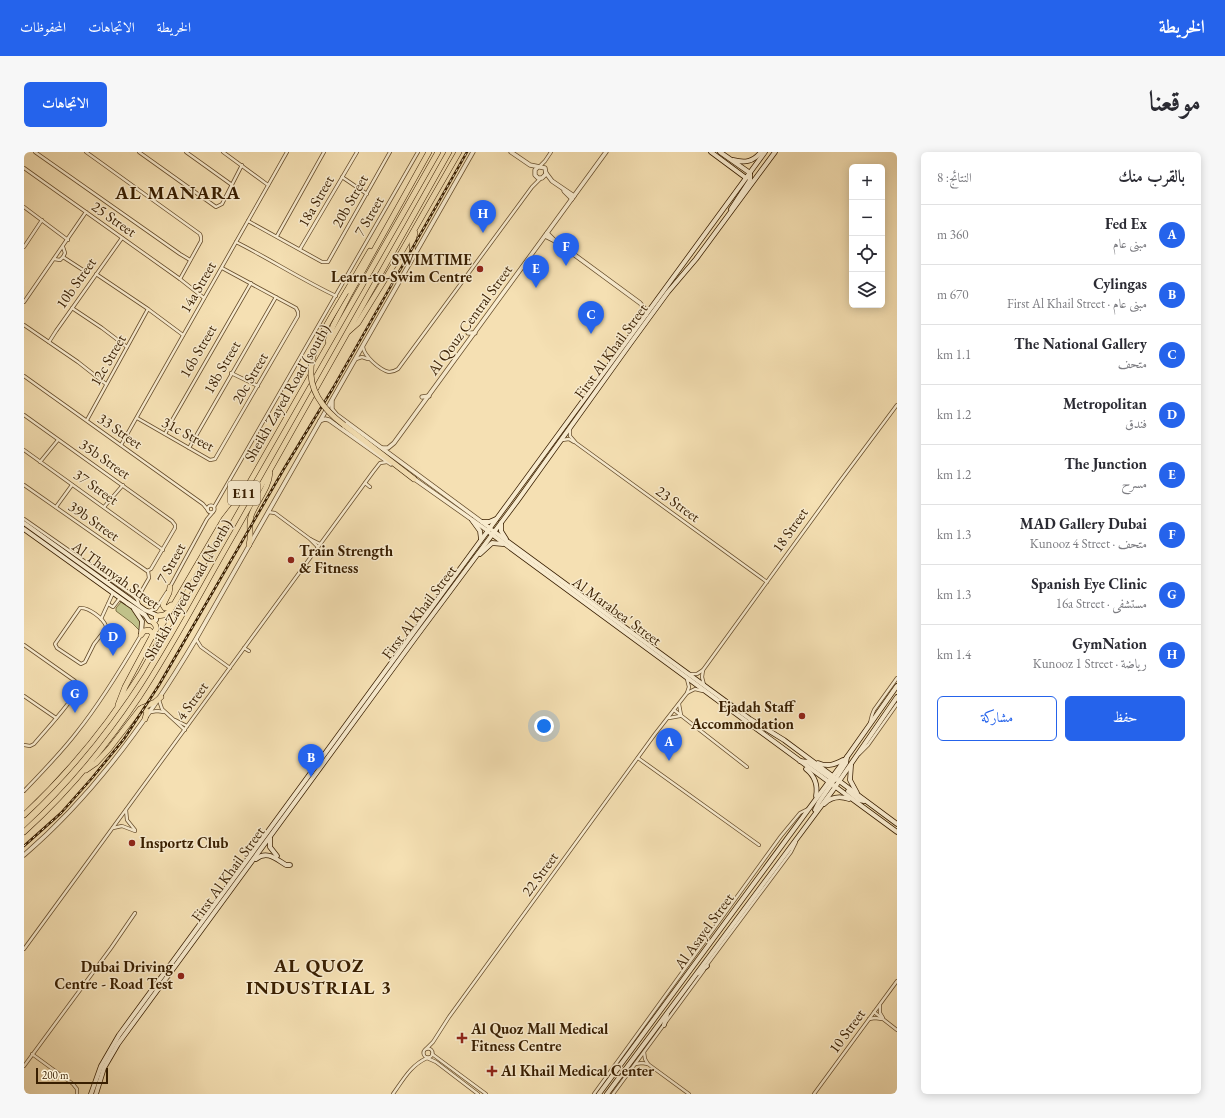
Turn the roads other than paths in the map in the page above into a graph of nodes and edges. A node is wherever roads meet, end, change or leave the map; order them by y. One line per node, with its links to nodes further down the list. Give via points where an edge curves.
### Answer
1 (36, 152): 62 (street)
2 (86, 152): 62 (street, via 199,233 200,241)
3 (139, 152): 38 (street, via 213,206 221,205)
4 (186, 152): 38 (street)
5 (223, 152): 27 (street)
6 (287, 152): 39 (street, 14a Street)
7 (324, 152): 52 (street)
8 (357, 152): 35 (street, 18a Street)
9 (390, 152): 42 (street, 20b Street)
10 (418, 152): 72 (street, 7 Street)
11 (428, 152): 50 (highway)
12 (438, 152): 89 (highway, Sheikh Zayed Road (south) / E11)
13 (449, 152): 82 (highway, Sheikh Zayed Road (North) / E11)
14 (459, 152): 44 (highway)
15 (473, 152): 59 (street)
16 (511, 152): 26 (street)
17 (551, 152): 25 (street)
18 (606, 152): 43 (street, Al Qouz Central Street)
19 (711, 152): 31 (main road)
20 (720, 152): 24 (main road)
21 (761, 152): 24 (main road, via 748,162)
22 (767, 152): 32 (main road, First Al Khail Street); 34 (main road)
23 (775, 152): 34 (main road, First Al Khail Street)
24 (730, 158): 32 (main road)
25 (547, 159): 28 (street); 30 (street)
26 (528, 164): 28 (street); 33 (street)
27 (243, 166): 38 (street); 39 (street)
28 (539, 167): 30 (street); 33 (street)
29 (24, 168): 46 (street, 25 Street)
30 (546, 171): 36 (street); 37 (street)
31 (736, 171): 34 (main road); 41 (main road, via 740,178)
32 (750, 173): 34 (main road, First Al Khail Street)
33 (535, 174): 36 (street); 40 (street)
34 (752, 177): 41 (main road, First Al Khail Street); 47 (main road, First Al Khail Street); 47 (main road)
35 (342, 178): 42 (street); 58 (street, 18a Street)
36 (542, 178): 37 (street); 40 (street)
37 (552, 181): 43 (street)
38 (232, 184)
39 (269, 184): 49 (street, 14a Street)
40 (532, 187): 90 (street, via 398,369 394,372 386,371)
41 (740, 187): 77 (main road, First Al Khail Street)
42 (368, 192): 58 (street, 20b Street, via 328,262)
43 (573, 197): 51 (street, Al Qouz Central Street)
44 (428, 206): 59 (highway, via 413,240); 82 (highway, via 358,323)
45 (24, 207): 48 (street)
46 (87, 213): 53 (street, 25 Street); 54 (street)
47 (730, 214): 106 (main road, First Al Khail Street, via 668,292)
48 (43, 220): 54 (street); 56 (street)
49 (249, 220): 52 (street); 55 (street, 14a Street)
50 (382, 234): 89 (highway, via 341,310); 123 (highway, bridge, via 316,343 311,370 319,400 330,414)
51 (546, 235): 70 (street, Al Qouz Central Street); 76 (street)
52 (276, 236): 58 (street)
53 (122, 238): 65 (street, 10b Street); 66 (street, 25 Street)
54 (68, 239): 57 (street)
55 (237, 241): 63 (street, 14a Street); 69 (street)
56 (24, 247)
57 (63, 247): 60 (street); 61 (street)
58 (301, 250)
59 (413, 255): 87 (street)
60 (63, 257): 61 (street, via 60,260); 64 (street)
61 (54, 259): 75 (street)
62 (189, 261): 66 (street)
63 (222, 267): 67 (street); 73 (street, 14a Street)
64 (83, 270)
65 (97, 273): 78 (street, 10b Street); 79 (street)
66 (179, 279): 73 (street, 25 Street)
67 (250, 282): 71 (street); 107 (street, 16b Street)
68 (499, 291): 70 (street)
69 (325, 292): 72 (street); 74 (street)
70 (503, 294): 84 (street, Al Qouz Central Street)
71 (275, 296): 92 (street, 18b Street); 95 (street, 20c Street, via 297,309 298,316)
72 (336, 296): 74 (street, 7 Street)
73 (205, 297): 85 (street, 14a Street)
74 (334, 300): 129 (street, 7 Street)
75 (24, 302)
76 (640, 303): 77 (street, via 646,306); 80 (street)
77 (654, 304): 80 (main road, First Al Khail Street)
78 (72, 307): 86 (street, 10b Street); 88 (street)
79 (149, 310): 85 (street); 88 (street, 12c Street)
80 (646, 316): 144 (main road, First Al Khail Street)
81 (24, 325): 86 (street)
82 (348, 332): 122 (highway, Sheikh Zayed Road (North) / E11)
83 (468, 333): 84 (street)
84 (475, 333): 96 (street, Al Qouz Central Street)
85 (184, 334): 102 (street, 14a Street)
86 (48, 341): 94 (street)
87 (363, 344): 90 (street, via 364,352); 91 (street)
88 (128, 346): 94 (street, 12c Street)
89 (326, 349): 130 (highway, Sheikh Zayed Road (south) / E11)
90 (370, 360): 91 (street, via 360,357)
91 (354, 361): 98 (street)
92 (231, 372): 95 (street); 113 (street, 18b Street)
93 (24, 376): 103 (street, 33 Street)
94 (107, 383): 103 (street, 12c Street)
95 (257, 387): 117 (street, 20c Street)
96 (429, 396): 97 (street); 110 (street, Al Qouz Central Street)
97 (422, 397)
98 (332, 400): 101 (street, via 332,409); 105 (street)
99 (897, 405): 163 (street, 18 Street)
100 (24, 415): 108 (street, 35b Street)
101 (337, 415): 104 (street, via 331,415); 114 (street, Al Marabea' Street)
102 (136, 419): 107 (street, 31c Street); 112 (street, 14a Street)
103 (85, 420): 112 (street, 33 Street)
104 (330, 421): 105 (street, via 325,419); 116 (street, Al Marabea' Street)
105 (319, 422): 133 (street)
106 (570, 427): 109 (main road, First Al Khail Street); 111 (street, via 570,436)
107 (164, 434): 113 (street, 31c Street)
108 (57, 439): 119 (street); 127 (street, 35b Street)
109 (560, 441): 111 (street, 23 Street, via 567,439); 144 (main road, First Al Khail Street)
110 (394, 443): 114 (street, via 388,448); 118 (street)
111 (576, 443): 163 (street, 23 Street)
112 (120, 445): 131 (street, 33 Street)
113 (188, 448): 117 (street, 31c Street, via 211,460)
114 (382, 448): 118 (street, Al Marabea' Street)
115 (24, 450): 119 (street, 37 Street)
116 (377, 455): 120 (street, Al Marabea' Street); 121 (street)
117 (217, 457)
118 (394, 458): 145 (street, Al Marabea' Street)
119 (41, 462): 126 (street, 37 Street)
120 (387, 462): 121 (street); 123 (street, Al Marabea' Street)
121 (378, 465): 124 (street, 4 Street)
122 (270, 470): 156 (highway, via 268,482 251,517); 220 (highway, Sheikh Zayed Road (North) / E11, via 148,683)
123 (414, 479): 143 (street, Al Marabea' Street)
124 (365, 483): 128 (street); 155 (street, 4 Street)
125 (24, 485): 135 (street, 39b Street)
126 (73, 485): 135 (street); 136 (street, 37 Street)
127 (122, 485): 136 (street); 158 (street, 35b Street, via 175,525)
128 (370, 487)
129 (218, 499): 132 (street, 7 Street); 134 (street, 7 Street)
130 (239, 502): 168 (highway, via 226,516); 200 (highway, Sheikh Zayed Road (south) / E11, via 146,666)
131 (203, 504): 132 (street, 33 Street); 137 (street, 33 Street)
132 (210, 505): 134 (street); 137 (street)
133 (272, 505): 139 (street); 140 (street)
134 (214, 507): 138 (street, via 215,510)
135 (57, 508): 162 (street, 39b Street)
136 (105, 508): 158 (street, 37 Street)
137 (208, 511): 138 (street); 142 (street, 7 Street)
138 (212, 512): 142 (street, 7 Street)
139 (267, 512): 140 (street); 156 (street)
140 (275, 513): 150 (street)
141 (24, 519): 152 (street)
142 (207, 519): 164 (street, 7 Street)
143 (472, 520): 148 (street, Al Marabea' Street); 153 (main road, via 480,531)
144 (500, 520): 145 (main road); 148 (main road, First Al Khail Street); 149 (main road, First Al Khail Street); 154 (main road, via 501,531)
145 (482, 522): 148 (street, Al Marabea' Street)
146 (24, 523): 151 (main road, Al Thanyah Street)
147 (24, 529): 165 (main road, Al Thanyah Street)
148 (489, 530): 149 (main road, Al Marabea' Street); 153 (main road, First Al Khail Street)
149 (493, 533): 154 (main road, Al Marabea' Street); 160 (main road, First Al Khail Street)
150 (310, 539): 155 (street); 157 (street)
151 (49, 541): 152 (main road); 161 (main road, Al Thanyah Street)
152 (55, 541): 159 (street)
153 (480, 541): 266 (main road, First Al Khail Street, via 119,1036 101,1066)
154 (507, 543): 160 (main road, via 492,543); 188 (main road, Al Marabea' Street)
155 (320, 544): 157 (street, 4 Street)
156 (249, 545): 180 (street)
157 (318, 547): 170 (street, 4 Street)
158 (163, 549): 162 (street)
159 (72, 553): 161 (main road); 167 (street)
160 (476, 556): 235 (main road, First Al Khail Street)
161 (75, 560): 172 (main road, Al Thanyah Street)
162 (148, 571): 167 (street, via 149,578)
163 (767, 582): 187 (street, 18 Street)
164 (170, 587): 168 (highway, via 164,603 165,608 169,608); 174 (street, 7 Street, via 156,609)
165 (113, 593): 166 (main road, Al Thanyah Street); 169 (street)
166 (120, 598): 169 (street, via 113,607); 173 (main road, Al Thanyah Street)
167 (137, 599): 172 (street)
168 (174, 602): 175 (highway, via 168,613)
169 (108, 604): 176 (street)
170 (277, 604): 171 (street); 184 (street, 4 Street)
171 (271, 605)
172 (139, 606): 174 (main road, Al Thanyah Street)
173 (133, 607): 177 (main road, Al Thanyah Street); 178 (main road, via 142,621)
174 (148, 611): 175 (main road, Al Thanyah Street)
175 (157, 616): 177 (main road, Al Thanyah Street)
176 (100, 619): 176 (street, via 85,608 79,609 56,642 56,647 78,663 84,663 106,628 106,624)
177 (153, 622): 179 (highway, via 156,628)
178 (141, 635): 179 (highway, via 148,630); 222 (street, via 79,730)
179 (152, 637): 200 (highway, via 125,687)
180 (196, 639): 182 (street); 183 (street)
181 (24, 645): 205 (street, via 75,681 78,686 77,692)
182 (192, 646): 183 (street); 196 (street)
183 (201, 647): 186 (street)
184 (244, 648): 185 (street); 186 (street, 4 Street)
185 (249, 651)
186 (230, 668): 210 (street, 4 Street)
187 (703, 670): 188 (street); 190 (street)
188 (687, 675): 190 (main road, Al Marabea' Street); 192 (street); 193 (main road, Al Marabea' Street)
189 (897, 678): 209 (street, via 874,710)
190 (704, 685): 217 (main road, Al Marabea' Street)
191 (897, 686): 209 (main road, Al Asayel Street)
192 (687, 693): 193 (street, via 698,690); 197 (street, 22 Street)
193 (710, 695): 216 (main road, Al Marabea' Street)
194 (24, 696): 205 (street)
195 (897, 697): 213 (main road, Al Asayel Street)
196 (160, 698): 199 (highway); 202 (street); 203 (street, via 161,708)
197 (679, 704): 201 (street, 22 Street); 204 (street)
198 (897, 704): 213 (street, via 866,748)
199 (142, 708): 206 (highway, via 147,711); 220 (highway, via 109,749 93,766)
200 (117, 709): 230 (highway, Sheikh Zayed Road (south) / E11, via 74,763)
201 (674, 710): 204 (street); 207 (street, 22 Street)
202 (150, 712): 203 (street, via 159,711); 206 (street)
203 (166, 714): 208 (street)
204 (680, 716): 207 (street); 219 (street)
205 (55, 718): 212 (street, via 34,744)
206 (145, 718): 238 (street, via 86,795)
207 (667, 719): 214 (street, 22 Street)
208 (174, 720): 210 (street); 211 (street)
209 (870, 723): 215 (main road, Al Asayel Street)
210 (187, 726): 211 (street, 4 Street)
211 (184, 730): 227 (street, 4 Street)
212 (24, 745)
213 (857, 755): 218 (main road, Al Asayel Street)
214 (638, 758): 237 (street); 254 (street, 22 Street, via 442,1026)
215 (846, 758): 217 (main road, via 829,766); 221 (main road, Al Asayel Street)
216 (800, 761): 221 (main road, Al Marabea' Street); 224 (main road, via 815,780 817,791)
217 (812, 761): 221 (main road, Al Marabea' Street)
218 (852, 763): 221 (main road, Al Asayel Street); 223 (main road, via 850,780)
219 (747, 767)
220 (82, 773): 233 (highway, Sheikh Zayed Road (North) / E11)
221 (834, 781): 223 (main road, Al Marabea' Street); 224 (main road, Al Asayel Street); 225 (main road, Al Marabea' Street); 226 (main road, via 859,800); 229 (main road, Al Asayel Street)
222 (24, 791)
223 (859, 796): 226 (main road, Al Marabea' Street)
224 (814, 800): 228 (main road, Al Asayel Street)
225 (855, 801): 229 (main road, via 844,797 834,798); 234 (main road, Al Marabea' Street)
226 (866, 802): 231 (main road, Al Marabea' Street)
227 (126, 809): 232 (street, 4 Street); 232 (street, via 127,820 135,830 122,826)
228 (808, 809): 271 (street, via 800,813 781,836); 272 (main road, Al Asayel Street)
229 (814, 814): 236 (main road, Al Asayel Street)
230 (24, 815)
231 (897, 824)
232 (112, 829): 243 (street, 4 Street)
233 (24, 832)
234 (897, 832)
235 (270, 836): 239 (main road, via 270,846); 240 (main road, First Al Khail Street)
236 (796, 838): 244 (street, via 792,850); 245 (main road, Al Asayel Street)
237 (759, 846)
238 (24, 855)
239 (278, 856)
240 (251, 863): 241 (main road, via 265,854); 267 (main road, First Al Khail Street, via 118,1044 104,1068)
241 (290, 865)
242 (134, 913): 259 (street)
243 (24, 949)
244 (707, 966): 245 (main road); 252 (street)
245 (695, 975): 248 (main road, Al Asayel Street)
246 (897, 981): 247 (street, 10 Street)
247 (880, 1004): 249 (street, 10 Street); 251 (street, via 880,1013)
248 (668, 1011): 252 (main road); 273 (main road, Al Asayel Street)
249 (874, 1012): 250 (street, 10 Street); 251 (street)
250 (869, 1020): 251 (street); 276 (street, 10 Street)
251 (884, 1020): 253 (street)
252 (664, 1025): 256 (street)
253 (897, 1030)
254 (433, 1042): 255 (street, 22 Street); 258 (street, 22 Street)
255 (426, 1049): 257 (street); 258 (street)
256 (644, 1051): 262 (street); 263 (street)
257 (423, 1053): 260 (street); 261 (street)
258 (432, 1053): 260 (street, via 430,1058); 270 (street)
259 (32, 1054): 264 (street); 265 (street, via 71,1083)
260 (427, 1058): 261 (street); 269 (street)
261 (418, 1063): 268 (street)
262 (634, 1064): 263 (street); 274 (street)
263 (648, 1064): 275 (street)
264 (24, 1066)
265 (77, 1094)
266 (91, 1094)
267 (96, 1094)
268 (393, 1094)
269 (478, 1094)
270 (486, 1094)
271 (594, 1094)
272 (599, 1094)
273 (607, 1094)
274 (613, 1094)
275 (689, 1094)
276 (814, 1094)

